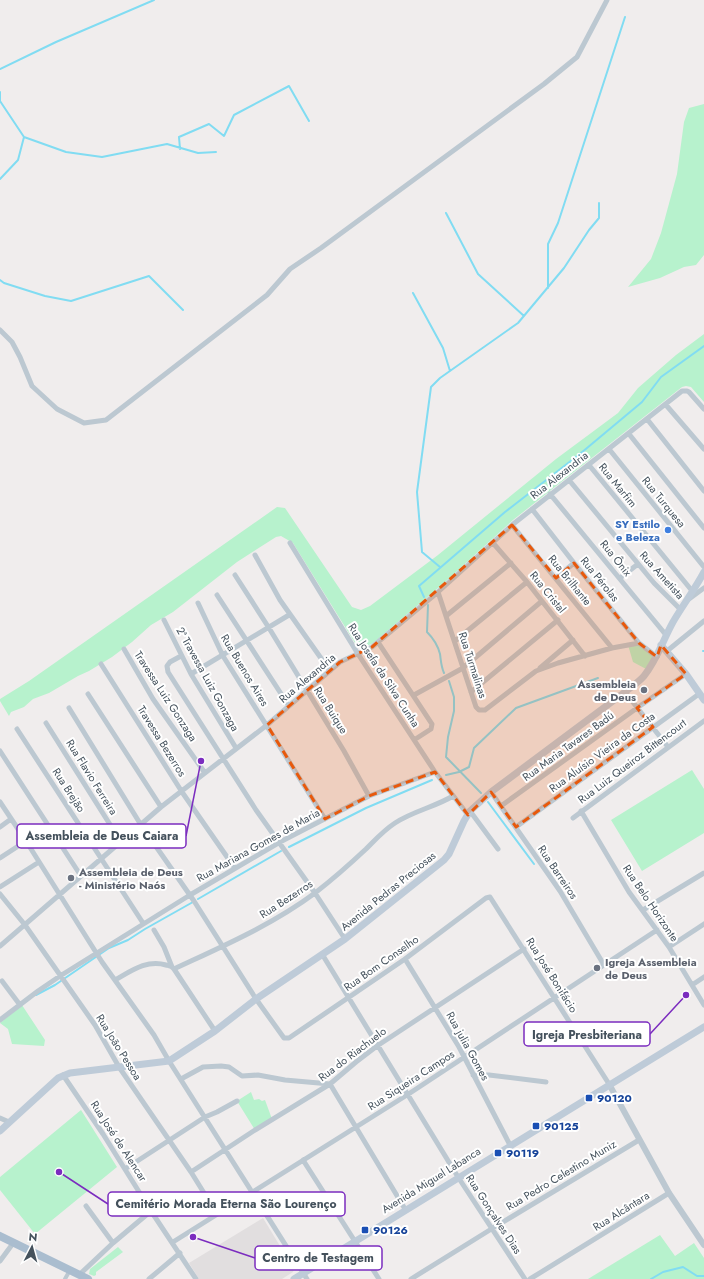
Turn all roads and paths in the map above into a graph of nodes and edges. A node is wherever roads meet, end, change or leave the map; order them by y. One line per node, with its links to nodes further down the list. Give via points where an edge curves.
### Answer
1 (607, 0): 2 (street, via 577,57 532,94 290,269 267,295 106,420 84,422 57,409 32,386 15,347)
2 (0, 330)
3 (666, 405): 4 (street, Rua Alexandria, via 682,391 687,391); 5 (street, Rua Alexandria); 8 (street)
4 (704, 409)
5 (647, 419): 6 (street, Rua Alexandria); 11 (street)
6 (629, 434): 7 (street, Rua Alexandria); 15 (street)
7 (609, 449): 9 (street, Rua Alexandria); 22 (street, Rua Turquesa)
8 (704, 449)
9 (589, 465): 10 (street, Rua Alexandria); 30 (street, Rua Marfim)
10 (569, 480): 12 (street, Rua Alexandria); 21 (street, Rua Ametista)
11 (704, 491)
12 (550, 494): 13 (street, Rua Alexandria); 26 (street, Rua Ônix)
13 (532, 509): 14 (street, Rua Alexandria); 20 (street, Rua Pérolas)
14 (512, 526): 17 (street, Rua Alexandria); 25 (street, Rua Brilhante)
15 (704, 528)
16 (290, 543): 52 (street, Rua Josefa da Silva Cunha)
17 (492, 543): 19 (street, Rua Cristal); 29 (street, Rua Alexandria)
18 (255, 555): 36 (street)
19 (511, 563): 27 (street, Rua Cristal); 37 (street)
20 (574, 563): 25 (street); 47 (street, Rua Pérolas)
21 (638, 564): 26 (street); 35 (street, Rua Ametista)
22 (704, 567)
23 (704, 572): 30 (main road, Avenida Pedras Preciosas)
24 (235, 575): 41 (street, Rua Buique)
25 (556, 578): 49 (street, Rua Brilhante)
26 (620, 578): 42 (street, Rua Ônix)
27 (527, 582): 32 (street, Rua Cristal); 45 (street)
28 (704, 588): 33 (street)
29 (438, 592): 37 (street, Rua Turmalinas); 46 (street, Rua Alexandria)
30 (693, 592): 33 (main road, Avenida Pedras Preciosas)
31 (218, 596): 44 (street)
32 (542, 601): 39 (street, Rua Cristal); 58 (street)
33 (686, 601): 35 (main road, Avenida Pedras Preciosas)
34 (198, 603): 54 (street, Rua Buenos Aires)
35 (680, 609): 42 (main road, Avenida Pedras Preciosas)
36 (289, 615): 41 (street); 59 (street)
37 (446, 616): 45 (street, Rua Turmalinas)
38 (164, 620): 53 (street, 2ª Travessa Luiz Gonzaga)
39 (558, 620): 43 (street, Rua Cristal); 64 (street)
40 (704, 621): 51 (street)
41 (269, 628): 44 (street); 63 (street, Rua Buique)
42 (666, 635): 48 (main road, Avenida Pedras Preciosas)
43 (573, 640): 55 (street, Rua Cristal); 60 (street)
44 (246, 641): 54 (street); 70 (street)
45 (455, 641): 58 (street, Rua Turmalinas)
46 (378, 642): 52 (street, Rua Alexandria); 68 (street)
47 (639, 643): 49 (street, Rua Turmalinas); 56 (street, Rua Pérolas)
48 (661, 645): 51 (main road); 56 (main road, Avenida Pedras Preciosas)
49 (612, 648): 55 (street, Rua Turmalinas)
50 (124, 649): 84 (street, Travessa Luiz Gonzaga, via 156,704)
51 (667, 651): 62 (main road)
52 (358, 654): 59 (street, Rua Alexandria, via 346,658); 78 (street, Rua Josefa da Silva Cunha)
53 (181, 656): 61 (street, 2ª Travessa Luiz Gonzaga); 82 (street, via 166,666 168,672)
54 (222, 656): 61 (street); 75 (street, Rua Buenos Aires)
55 (585, 656): 60 (street, Rua Turmalinas)
56 (657, 657): 65 (main road, Avenida Pedras Preciosas, via 643,677)
57 (101, 664): 85 (street, Travessa Bezerros)
58 (463, 668): 64 (street, Rua Turmalinas); 68 (street)
59 (330, 671): 63 (street, Rua Alexandria)
60 (536, 672): 64 (street, Rua Turmalinas, via 482,710 476,707)
61 (191, 674): 80 (street, 2ª Travessa Luiz Gonzaga)
62 (686, 674): 67 (main road); 72 (street, Rua Maria Tavares Badú)
63 (307, 691): 70 (street, Rua Alexandria); 87 (street, Rua Buique, via 357,771)
64 (471, 692)
65 (625, 692): 72 (street); 86 (main road, Avenida Pedras Preciosas)
66 (88, 694): 91 (street)
67 (699, 694): 69 (main road); 76 (street, Rua Aluísio Vieira da Costa)
68 (414, 695): 78 (street, via 432,726)
69 (704, 700)
70 (289, 706): 75 (street, Rua Alexandria)
71 (69, 708): 97 (street)
72 (637, 708): 76 (street); 90 (street, Rua Maria Tavares Badú)
73 (704, 720): 79 (street, Rua Luiz Queiroz Bittencourt)
74 (46, 723): 101 (street, Rua Flavio Ferreira)
75 (267, 725): 80 (street, Rua Alexandria); 96 (street, Rua Buenos Aires)
76 (653, 727): 79 (street); 99 (street, Rua Aluísio Vieira da Costa)
77 (17, 729): 105 (street, Rua Brejão)
78 (414, 740): 83 (street, Rua Josefa da Silva Cunha)
79 (668, 747): 92 (street, Rua Luiz Queiroz Bittencourt)
80 (236, 748): 82 (street, Rua Alexandria)
81 (0, 751): 109 (street)
82 (224, 758): 84 (street, Rua Alexandria); 102 (street, via 256,810)
83 (435, 772): 87 (street, Rua Mariana Gomes de Maria); 88 (street, Rua Josefa da Silva Cunha)
84 (205, 773): 85 (street, Rua Alexandria)
85 (182, 792): 91 (street, Rua Alexandria); 107 (street, Travessa Bezerros)
86 (492, 792): 90 (street, Rua Barreiros); 93 (main road, Avenida Pedras Preciosas)
87 (369, 796): 96 (street, Rua Mariana Gomes de Maria)
88 (453, 796): 93 (street, Rua Josefa da Silva Cunha); 111 (street, Rua Bezerros, via 387,828)
89 (0, 802): 95 (street)
90 (501, 806): 99 (street, Rua Barreiros)
91 (161, 807): 97 (street, Rua Alexandria)
92 (581, 811): 94 (street, Rua Luiz Queiroz Bittencourt); 116 (street, Rua Belo Horizonte, via 630,892)
93 (469, 813): 103 (street, Rua Josefa da Silva Cunha); 122 (main road, Avenida Pedras Preciosas, via 444,860)
94 (573, 818)
95 (12, 819): 98 (street); 100 (street)
96 (325, 819): 102 (street, Rua Mariana Gomes de Maria)
97 (141, 825): 101 (street, Rua Alexandria); 114 (street)
98 (0, 827)
99 (516, 827): 130 (street, Rua Barreiros, via 560,891)
100 (26, 841): 104 (street); 106 (street)
101 (121, 842): 105 (street, Rua Alexandria)
102 (280, 842): 107 (street, Rua Mariana Gomes de Maria); 111 (street)
103 (498, 849)
104 (0, 858)
105 (101, 859): 109 (street, Rua Alexandria); 117 (street, Rua Brejão)
106 (39, 862): 110 (street); 113 (street)
107 (234, 867): 114 (street, Rua Mariana Gomes de Maria)
108 (704, 873): 116 (street)
109 (82, 876): 113 (street, Rua Alexandria)
110 (0, 887)
111 (315, 893): 122 (street); 124 (street, Rua Bezerros, via 268,923)
112 (0, 894): 119 (street, Rua João Pessoa)
113 (60, 894): 119 (street, Rua Alexandria); 127 (street)
114 (190, 894): 117 (street, Rua Mariana Gomes de Maria); 124 (street)
115 (486, 898): 126 (street, Rua José Bonifácio, via 491,898); 129 (street, Rua Bom Conselho)
116 (644, 910): 121 (street, Rua Belo Horizonte)
117 (143, 924): 127 (street, Rua Mariana Gomes de Maria)
118 (704, 924): 125 (street)
119 (25, 925): 123 (street, Rua Alexandria); 132 (street, Rua João Pessoa)
120 (154, 930): 131 (street)
121 (657, 930): 125 (street, Rua Belo Horizonte); 130 (street, Rua Siqueira Campos)
122 (345, 940): 128 (main road, Avenida Pedras Preciosas)
123 (0, 946)
124 (224, 946): 131 (street, Rua Bezerros); 139 (street)
125 (669, 947): 136 (street, Rua Belo Horizonte)
126 (524, 949): 138 (street, Rua José Bonifácio); 142 (street, Rua do Riachuelo)
127 (97, 954): 132 (street, Rua Mariana Gomes de Maria); 134 (street)
128 (322, 954): 137 (street, Rua Gonçalves Dias); 139 (main road, Avenida Pedras Preciosas)
129 (405, 960): 137 (street, Rua Bom Conselho); 142 (street, Rua julia Gomes)
130 (604, 965): 138 (street, Rua Siqueira Campos)
131 (173, 968): 134 (street, via 163,964 145,964); 145 (street)
132 (60, 976): 140 (street, Rua Mariana Gomes de Maria); 149 (street, Rua João Pessoa, via 95,1025)
133 (704, 977): 136 (street)
134 (115, 980): 148 (street)
135 (2, 981): 140 (street)
136 (692, 985): 141 (street, Rua Belo Horizonte)
137 (349, 998): 139 (street, Rua Bom Conselho, via 289,1038 284,1038); 146 (street, Rua Gonçalves Dias)
138 (554, 998): 147 (street, Rua Siqueira Campos); 155 (street, Rua José Bonifácio)
139 (256, 999): 145 (main road, Avenida Pedras Preciosas)
140 (20, 1005): 143 (street, Rua Mariana Gomes de Maria)
141 (704, 1005)
142 (435, 1008): 146 (street, Rua do Riachuelo); 147 (street, Rua julia Gomes)
143 (0, 1020)
144 (704, 1027): 155 (main road, Avenida Miguel Labanca)
145 (215, 1031): 148 (main road, Avenida Pedras Preciosas)
146 (377, 1046): 154 (street, Rua do Riachuelo); 156 (street, Rua Gonçalves Dias)
147 (464, 1057): 150 (street, Rua julia Gomes); 156 (street, Rua Siqueira Campos)
148 (169, 1061): 149 (main road); 152 (street)
149 (119, 1067): 151 (main road); 163 (street, Rua João Pessoa)
150 (473, 1075): 153 (street); 165 (street, Rua julia Gomes)
151 (63, 1076): 160 (main road); 168 (street, Rua José de Alencar)
152 (181, 1079): 154 (street, via 203,1067 221,1066 229,1067 242,1076 258,1075); 158 (street)
153 (546, 1082)
154 (330, 1084): 161 (street); 166 (street, Rua do Riachuelo)
155 (610, 1084): 164 (street, Rua José Bonifácio); 165 (main road, Avenida Miguel Labanca)
156 (407, 1095): 161 (street, Rua Siqueira Campos); 170 (street, Rua Gonçalves Dias)
157 (237, 1101): 158 (street)
158 (205, 1117): 163 (street); 166 (street)
159 (0, 1118): 160 (street)
160 (9, 1122): 162 (main road)
161 (356, 1127): 167 (street, Rua Siqueira Campos); 174 (street)
162 (0, 1131)
163 (169, 1140): 168 (street); 169 (street, Rua João Pessoa)
164 (639, 1140): 172 (street, Rua José Bonifácio); 177 (street, Rua Pedro Celestino Muniz)
165 (510, 1145): 170 (main road, Avenida Miguel Labanca)
166 (226, 1149): 169 (street, Rua do Riachuelo); 171 (street)
167 (303, 1160): 171 (street, Rua Siqueira Campos); 179 (street)
168 (125, 1169): 175 (street, Rua José de Alencar)
169 (191, 1172): 176 (street, Rua João Pessoa)
170 (458, 1177): 174 (main road, Avenida Miguel Labanca); 177 (street, Rua Gonçalves Dias)
171 (252, 1192): 176 (street, Rua Siqueira Campos); 188 (street)
172 (669, 1193): 183 (street); 197 (street, Rua Alcântara)
173 (86, 1206): 182 (street)
174 (406, 1209): 179 (main road, Avenida Miguel Labanca)
175 (151, 1211): 181 (street, Rua José de Alencar); 182 (street)
176 (217, 1214): 181 (street, Rua Siqueira Campos)
177 (492, 1228): 195 (street, Rua Pedro Celestino Muniz); 196 (street, Rua Gonçalves Dias)
178 (0, 1236): 180 (main road)
179 (354, 1241): 188 (main road, Avenida Miguel Labanca); 194 (street)
180 (14, 1242): 185 (street); 186 (main road)
181 (173, 1242): 184 (street, Rua José de Alencar)
182 (113, 1243): 187 (street)
183 (704, 1245)
184 (180, 1253): 191 (street); 192 (street, Rua José de Alencar)
185 (0, 1261)
186 (70, 1270): 187 (main road); 189 (street)
187 (79, 1275): 190 (main road)
188 (305, 1276): 193 (main road, Avenida Miguel Labanca)
189 (65, 1279)
190 (88, 1279)
191 (149, 1279)
192 (196, 1279)
193 (294, 1279)
194 (378, 1279)
195 (411, 1279)
196 (525, 1279)
197 (530, 1279)

